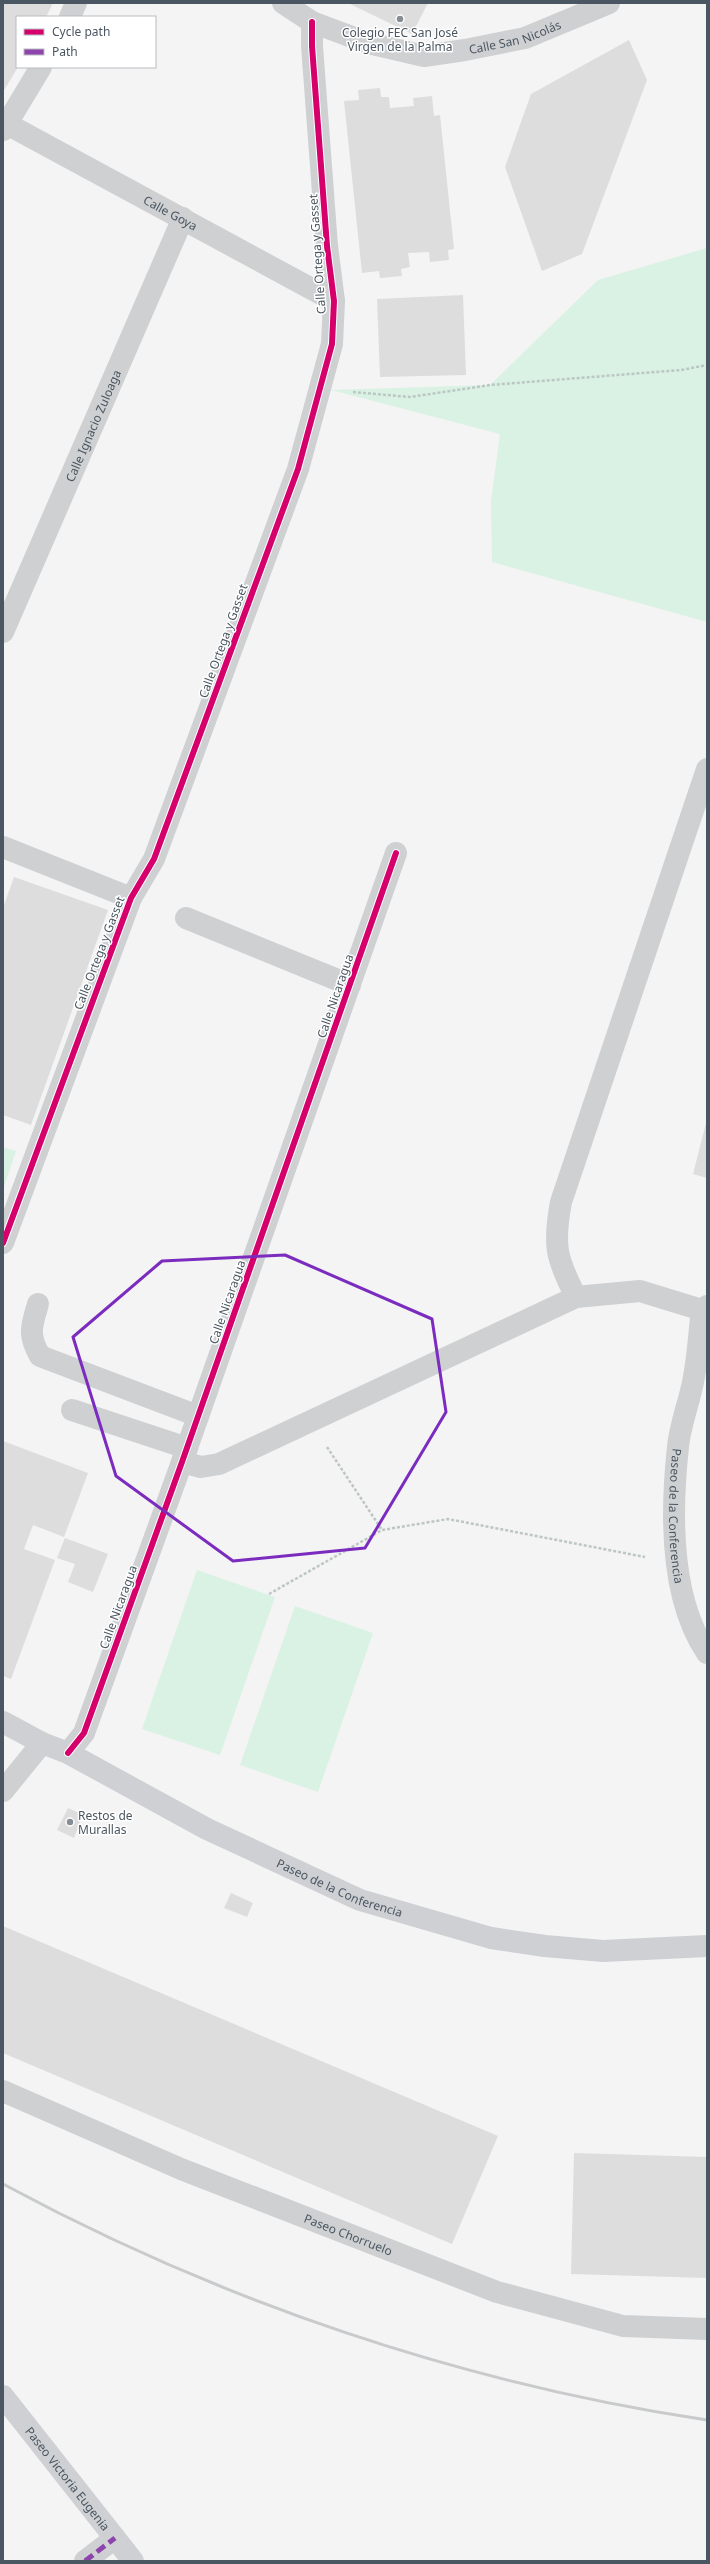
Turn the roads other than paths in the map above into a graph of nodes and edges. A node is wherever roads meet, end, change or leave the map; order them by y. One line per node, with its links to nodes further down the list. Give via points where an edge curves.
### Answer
1 (76, 3): 4 (street)
2 (283, 3): 5 (street, Calle San Nicolás)
3 (609, 3): 5 (street, Calle San Nicolás, via 524,38 424,56 368,43)
4 (70, 16)
5 (312, 22): 9 (street, Calle Ortega y Gasset, via 312,54 327,246)
6 (40, 68): 7 (street)
7 (5, 127): 8 (street, Calle Goya)
8 (184, 218): 9 (street, Calle Goya); 10 (street, Calle Ignacio Zuloaga)
9 (334, 301): 14 (street, Calle Ortega y Gasset, via 332,344 298,469 154,859)
10 (3, 632)
11 (707, 769): 18 (street, via 561,1202 555,1234 561,1268)
12 (3, 847): 14 (street)
13 (396, 853): 16 (street, Calle Nicaragua)
14 (131, 898): 17 (street, Calle Ortega y Gasset)
15 (186, 918): 16 (street)
16 (350, 985): 22 (street, Calle Nicaragua)
17 (3, 1243)
18 (576, 1297): 20 (street, via 640,1291); 23 (street, via 219,1464 201,1467)
19 (38, 1304): 22 (street, via 31,1326 32,1341 40,1356)
20 (705, 1308): 24 (street, Paseo de la Conferencia, via 694,1380 678,1445 674,1529 681,1590 700,1643)
21 (72, 1410): 23 (street)
22 (198, 1416): 23 (street, Calle Nicaragua)
23 (185, 1455): 27 (street, Calle Nicaragua, via 84,1733)
24 (707, 1653)
25 (3, 1722): 26 (street, Paseo de la Conferencia)
26 (42, 1743): 27 (street, Paseo de la Conferencia); 28 (street)
27 (68, 1753): 29 (street, Paseo de la Conferencia, via 207,1829 360,1900 491,1938 545,1946 603,1951)
28 (3, 1791)
29 (707, 1946)
30 (3, 2091): 31 (street, Paseo Chorruelo, via 181,2169 497,2292 623,2326)
31 (707, 2329)
32 (3, 2396): 33 (street, Paseo Victoria Eugenia)
33 (115, 2538): 34 (street); 35 (street, Paseo Victoria Eugenia)
34 (86, 2561)
35 (133, 2561)

